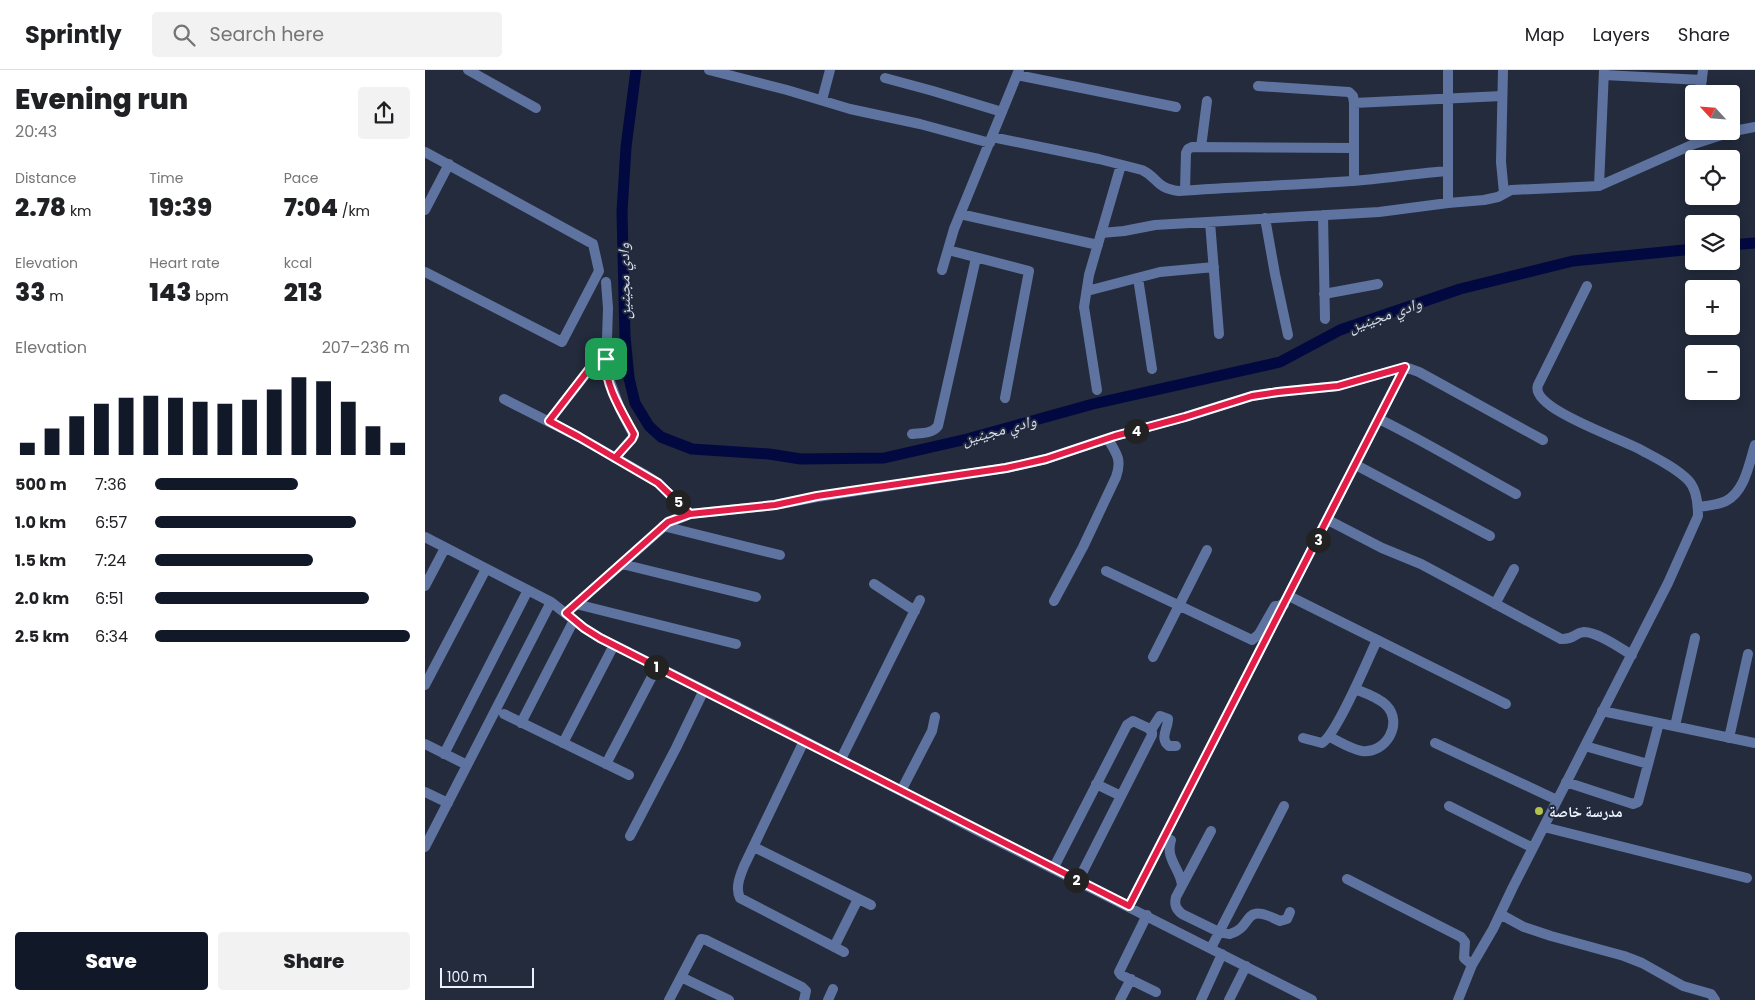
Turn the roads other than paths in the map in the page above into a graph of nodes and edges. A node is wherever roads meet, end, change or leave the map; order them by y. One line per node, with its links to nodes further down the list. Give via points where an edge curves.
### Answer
1 (468, 70): 18 (street)
2 (709, 70): 8 (street)
3 (830, 70): 14 (street)
4 (1449, 70): 13 (street)
5 (1503, 70): 12 (street)
6 (1018, 72): 17 (street); 19 (street)
7 (1604, 73): 9 (street); 29 (street)
8 (743, 74): 14 (street)
9 (1702, 75)
10 (885, 78): 19 (street)
11 (1258, 86): 16 (street, via 1344,91 1353,96)
12 (1502, 96): 13 (street); 31 (street)
13 (1449, 98): 16 (street); 27 (street)
14 (822, 100): 21 (street)
15 (1207, 101): 22 (street)
16 (1354, 103): 23 (street)
17 (1176, 107)
18 (536, 108)
19 (1002, 112): 21 (street)
20 (1755, 127): 29 (street, via 1693,144)
21 (991, 140): 26 (street); 34 (street)
22 (1201, 147): 23 (street); 30 (street, via 1192,147 1186,154)
23 (1353, 148): 28 (street)
24 (425, 152): 25 (street)
25 (449, 165): 33 (street); 44 (street, via 593,244 599,271 562,342)
26 (1121, 165): 30 (street, via 1148,173 1168,189); 38 (street)
27 (1448, 171): 28 (street); 32 (street)
28 (1354, 181): 30 (street)
29 (1599, 186): 31 (street)
30 (1185, 190)
31 (1504, 193): 32 (street, via 1498,198)
32 (1448, 202): 35 (street, via 1379,212)
33 (425, 210)
34 (960, 214): 39 (street); 40 (street)
35 (1323, 215): 36 (street); 50 (street)
36 (1265, 218): 37 (street); 53 (street)
37 (1211, 222): 38 (street, via 1155,225); 42 (street)
38 (1101, 233): 39 (street)
39 (1098, 245): 49 (street)
40 (948, 250): 41 (street); 43 (street)
41 (976, 258): 58 (street, via 1029,271); 62 (street, via 938,426 929,432)
42 (1214, 267): 45 (street, via 1160,272); 52 (street)
43 (942, 270)
44 (425, 272)
45 (1138, 278): 49 (street); 56 (street)
46 (606, 282): 54 (street)
47 (1378, 284): 50 (street)
48 (1587, 286): 69 (street, via 1537,393 1545,403 1563,414 1643,450 1679,473 1691,485)
49 (1087, 290): 57 (street, via 1085,307)
50 (1324, 294): 51 (street)
51 (1325, 318)
52 (1219, 334)
53 (1288, 336)
54 (607, 346): 61 (street); 66 (street, via 606,370 620,409 634,434)
55 (1405, 367): 60 (street); 63 (street, via 1338,386 1252,396); 64 (street)
56 (1152, 369)
57 (1097, 390)
58 (1005, 398)
59 (504, 399): 61 (street)
60 (1379, 418): 67 (street); 68 (street)
61 (549, 421): 66 (street)
62 (912, 434)
63 (1108, 439): 70 (street, via 1006,468 775,505); 87 (street, via 1119,460 1116,478)
64 (1543, 440)
65 (1755, 445): 69 (street, via 1737,493 1726,501)
66 (615, 458): 70 (street, via 658,483)
67 (1356, 465): 71 (street); 73 (street)
68 (1516, 494)
69 (1698, 507): 100 (street, via 1695,525 1685,548)
70 (690, 514): 72 (street)
71 (1327, 520): 88 (street); 91 (street, via 1421,564)
72 (663, 526): 77 (street); 78 (street)
73 (1489, 536)
74 (425, 537): 75 (street)
75 (445, 548): 79 (street); 83 (street)
76 (1207, 550): 92 (street)
77 (780, 556)
78 (622, 564): 85 (street); 90 (street)
79 (486, 569): 84 (street); 103 (street)
80 (1514, 569): 91 (street)
81 (1106, 571): 92 (street)
82 (874, 584): 93 (street)
83 (425, 586)
84 (528, 590): 89 (street); 124 (street)
85 (756, 597)
86 (921, 600): 93 (street)
87 (1054, 601)
88 (1287, 601): 92 (street, via 1275,606 1252,640); 96 (street); 153 (street)
89 (551, 602): 94 (street); 128 (street)
90 (576, 604): 94 (street); 97 (street)
91 (1495, 604): 100 (street, via 1561,639 1586,632)
92 (1179, 606): 101 (street)
93 (915, 612): 125 (street)
94 (570, 616): 98 (street); 110 (street)
95 (1695, 638): 112 (street)
96 (1377, 640): 104 (street); 106 (street)
97 (736, 644)
98 (614, 645): 102 (street); 118 (street)
99 (1748, 654): 116 (street)
100 (1632, 655): 107 (street)
101 (1153, 657)
102 (657, 667): 105 (street); 126 (street)
103 (425, 685)
104 (1355, 689): 114 (street); 114 (street, via 1388,707 1392,715 1391,736 1376,749 1363,751)
105 (704, 690): 117 (street); 141 (street)
106 (1506, 704)
107 (1602, 711): 111 (street); 123 (street)
108 (504, 714): 110 (street)
109 (935, 717): 132 (street, via 932,731)
110 (521, 722): 118 (street)
111 (1659, 723): 112 (street); 127 (street)
112 (1675, 726): 116 (street)
113 (1151, 730): 122 (street, via 1160,716 1165,717 1168,719 1165,742); 131 (street, via 1133,721 1129,723); 134 (street, via 1152,735)
114 (1329, 737): 115 (street, via 1323,742)
115 (1303, 738)
116 (1729, 738): 120 (street)
117 (805, 741): 125 (street); 144 (street)
118 (563, 743): 126 (street)
119 (1435, 743): 135 (street)
120 (1755, 743)
121 (425, 744): 124 (street)
122 (1176, 746)
123 (1585, 746): 127 (street); 130 (street)
124 (444, 754): 128 (street)
125 (841, 759): 132 (street)
126 (606, 764): 129 (street)
127 (1648, 764): 130 (street, via 1638,802 1633,804)
128 (467, 765): 136 (street)
129 (629, 775)
130 (1566, 782): 135 (street)
131 (1097, 784): 134 (street); 146 (street)
132 (901, 791): 146 (street)
133 (425, 792): 136 (street)
134 (1121, 796): 149 (street)
135 (1557, 800): 139 (street)
136 (448, 803): 143 (street)
137 (1283, 806): 157 (street)
138 (1449, 806): 145 (street)
139 (1544, 827): 145 (street); 148 (street)
140 (1211, 831): 150 (street)
141 (629, 836)
142 (1171, 840): 150 (street, via 1170,857)
143 (425, 847)
144 (754, 847): 151 (street); 158 (street, via 740,876 739,896)
145 (1533, 848): 155 (street)
146 (1053, 869): 149 (street)
147 (1347, 878): 162 (street, via 1461,937 1465,942 1465,958)
148 (1747, 878)
149 (1078, 881): 153 (street)
150 (1182, 885): 157 (street, via 1175,902 1178,910)
151 (858, 899): 152 (street); 158 (street)
152 (871, 905)
153 (1129, 906): 156 (street)
154 (1290, 912): 157 (street, via 1287,919 1280,921 1263,914 1253,914 1235,932)
155 (1500, 914): 162 (street); 177 (street, via 1551,936 1642,963 1683,986 1711,994)
156 (1147, 915): 159 (street); 165 (street, via 1119,972)
157 (1219, 932): 159 (street)
158 (833, 946): 160 (street)
159 (1211, 948): 161 (street)
160 (844, 952)
161 (1222, 954): 163 (street); 168 (street)
162 (1472, 965): 169 (street)
163 (1246, 966): 175 (street); 176 (street)
164 (681, 976): 170 (street); 171 (street); 172 (street, via 701,939 802,987)
165 (1131, 980): 167 (street); 174 (street)
166 (833, 989): 173 (street)
167 (1157, 992)
168 (1204, 999)
169 (1461, 999)
170 (669, 1000)
171 (729, 1000)
172 (805, 1000)
173 (828, 1000)
174 (1120, 1000)
175 (1229, 1000)
176 (1312, 1000)
177 (1715, 1000)

